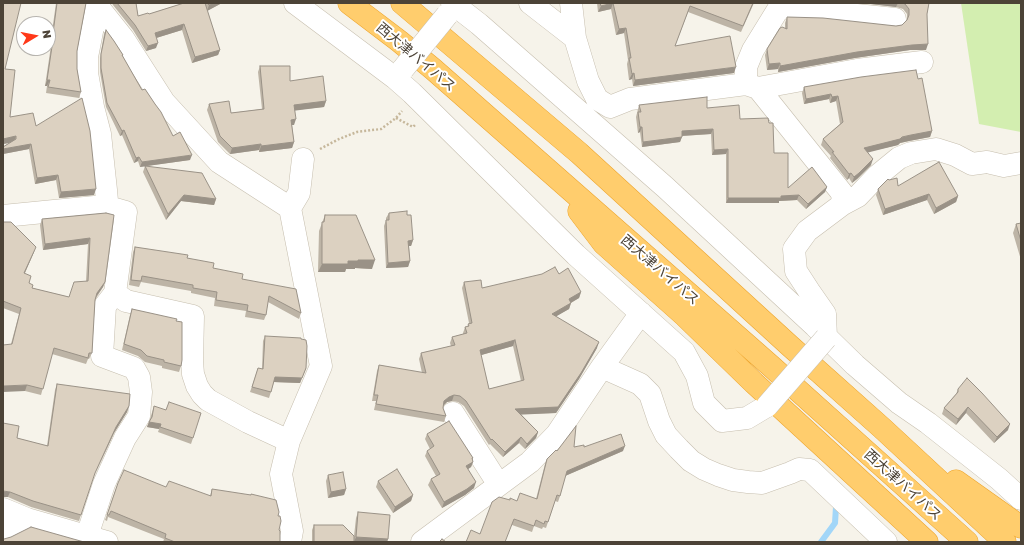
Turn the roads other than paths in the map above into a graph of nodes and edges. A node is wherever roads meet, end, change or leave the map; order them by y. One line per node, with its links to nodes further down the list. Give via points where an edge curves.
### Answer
1 (295, 3): 12 (street)
2 (350, 3): 18 (highway, 西大津バイパス, via 433,69)
3 (402, 3): 28 (highway, 西大津バイパス, via 579,153)
4 (530, 3): 10 (street)
5 (571, 3): 10 (street)
6 (96, 4): 20 (street, via 87,57 87,73 100,134 107,201); 21 (street, via 123,38 164,102 219,162)
7 (775, 6): 9 (street); 13 (street, via 746,67)
8 (453, 7): 12 (street, bridge); 15 (street, via 479,24)
9 (895, 19)
10 (575, 38): 14 (street, via 588,81 597,99)
11 (922, 62): 13 (street)
12 (399, 74): 24 (street, via 412,93 576,255)
13 (752, 86): 14 (street, via 630,99); 19 (street, via 842,193)
14 (610, 106): 15 (street)
15 (623, 149): 25 (street)
16 (303, 159): 21 (street, via 299,193)
17 (1021, 163): 19 (street, via 1004,166 987,162 972,164 936,148 911,153 899,158 858,196)
18 (552, 174): 40 (highway, via 604,244); 41 (highway, 西大津バイパス)
19 (843, 204): 25 (street, via 807,231 794,249 796,271 825,314)
20 (105, 206): 22 (street); 23 (street, via 126,212)
21 (290, 208): 29 (street, via 321,366)
22 (3, 216)
23 (115, 293): 29 (street, via 126,301 193,316 192,362 197,386 202,394 208,400 248,422); 36 (street, via 105,306 102,356 134,368 139,377 141,392 138,416 104,484)
24 (641, 313): 25 (street, bridge, via 684,352 697,376 704,403 722,421 747,418 767,406); 26 (street)
25 (826, 338): 31 (street, via 899,403 928,423)
26 (602, 367): 30 (street, via 557,434 530,462); 39 (street, via 640,384 650,394 666,435 691,461 718,475 748,482 762,483 799,469 810,470)
27 (453, 413): 30 (street)
28 (882, 428): 34 (highway); 42 (highway, 西大津バイパス)
29 (289, 441): 37 (street, via 281,474 292,531)
30 (499, 485): 38 (street)
31 (1021, 499)
32 (3, 509): 33 (street)
33 (27, 519): 35 (street); 36 (street)
34 (1021, 527)
35 (3, 532)
36 (97, 539)
37 (290, 542)
38 (422, 542)
39 (886, 542)
40 (927, 542)
41 (967, 542)
42 (1005, 542)

